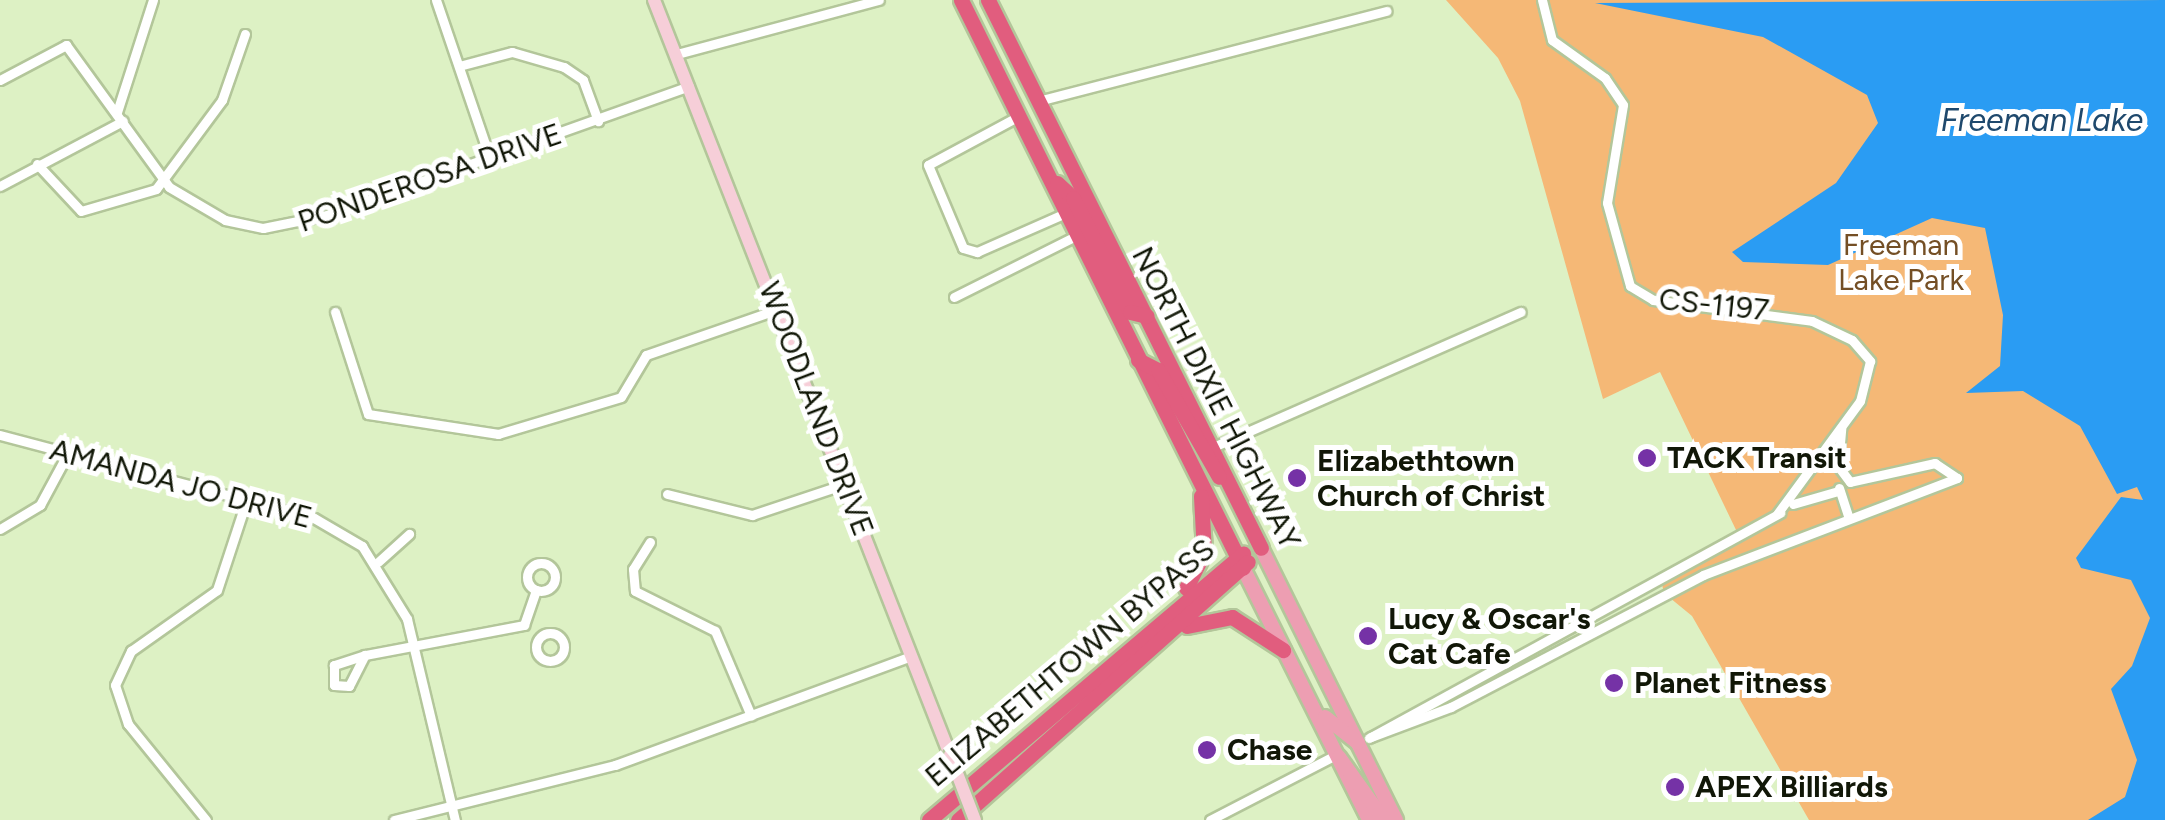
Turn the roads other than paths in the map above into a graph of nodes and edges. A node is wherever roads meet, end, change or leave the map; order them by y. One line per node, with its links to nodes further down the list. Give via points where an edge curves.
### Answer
1 (154, 0): 16 (street)
2 (436, 0): 12 (street)
3 (654, 0): 11 (street, WOODLAND DRIVE)
4 (880, 0): 11 (street)
5 (961, 0): 17 (highway, NORTH DIXIE HIGHWAY)
6 (978, 0): 25 (highway)
7 (988, 0): 15 (highway, NORTH DIXIE HIGHWAY)
8 (1542, 0): 33 (street, CS-1197, via 1552,40 1604,78 1623,106 1607,203 1630,286 1653,300 1788,314 1852,340 1872,378)
9 (1386, 11): 15 (street)
10 (245, 34): 22 (street, via 222,100)
11 (677, 54): 14 (street, WOODLAND DRIVE)
12 (459, 66): 18 (street, via 512,52 564,68 583,80); 19 (street)
13 (0, 80): 16 (street, PONDEROSA DRIVE, via 66,45)
14 (690, 86): 18 (street, PONDEROSA DRIVE); 28 (street, WOODLAND DRIVE)
15 (1038, 102): 25 (highway, NORTH DIXIE HIGHWAY)
16 (120, 116): 20 (street); 22 (street, PONDEROSA DRIVE)
17 (1019, 116): 21 (highway, NORTH DIXIE HIGHWAY); 24 (street, via 928,165 963,248 977,252)
18 (598, 121): 19 (street, PONDEROSA DRIVE)
19 (490, 158): 22 (street, PONDEROSA DRIVE, via 263,228 225,220)
20 (37, 164): 22 (street, via 81,211); 23 (street)
21 (1050, 177): 24 (highway, NORTH DIXIE HIGHWAY); 31 (highway, via 1073,198 1130,312)
22 (162, 180)
23 (0, 186)
24 (1068, 212): 26 (highway, NORTH DIXIE HIGHWAY)
25 (1097, 220): 31 (highway, NORTH DIXIE HIGHWAY)
26 (1078, 235): 27 (street); 32 (highway, NORTH DIXIE HIGHWAY)
27 (954, 296)
28 (778, 309): 29 (street, via 646,355 621,397 498,434 368,414); 39 (street, WOODLAND DRIVE)
29 (335, 312)
30 (1521, 312): 35 (street)
31 (1147, 316): 35 (highway, NORTH DIXIE HIGHWAY)
32 (1138, 360): 38 (highway, NORTH DIXIE HIGHWAY); 40 (highway, via 1158,370 1209,464)
33 (1841, 428): 37 (street); 44 (street, CS-1197)
34 (0, 435): 36 (street, AMANDA JO DRIVE)
35 (1212, 447): 40 (highway, NORTH DIXIE HIGHWAY)
36 (68, 453): 43 (street, AMANDA JO DRIVE); 46 (street, via 40,505)
37 (1842, 476): 41 (street); 45 (street, via 1861,482 1935,463 1958,474)
38 (1198, 482): 51 (highway, NORTH DIXIE HIGHWAY); 53 (highway, via 1204,552)
39 (845, 484): 42 (street, via 752,515); 60 (street, WOODLAND DRIVE)
40 (1231, 484): 49 (highway, NORTH DIXIE HIGHWAY)
41 (1838, 491): 44 (street); 45 (street)
42 (667, 494)
43 (246, 500): 50 (street, AMANDA JO DRIVE, via 330,524); 66 (street, via 217,590 131,651 115,686 128,724)
44 (1777, 514): 62 (street)
45 (1849, 518): 62 (street, via 1679,586 1451,708)
46 (0, 529)
47 (409, 534): 50 (street)
48 (650, 542): 61 (street, via 634,569 635,591 720,636)
49 (1261, 548): 51 (highway, ELIZABETHTOWN BYPASS); 62 (main road, NORTH DIXIE HIGHWAY)
50 (378, 562): 56 (street, AMANDA JO DRIVE)
51 (1240, 562): 53 (highway, ELIZABETHTOWN BYPASS); 57 (highway, ELIZABETHTOWN BYPASS); 58 (main road, NORTH DIXIE HIGHWAY)
52 (536, 590): 54 (street)
53 (1158, 618): 69 (highway, ELIZABETHTOWN BYPASS)
54 (524, 625): 55 (street); 56 (street)
55 (539, 639)
56 (414, 642): 59 (street); 64 (street, AMANDA JO DRIVE)
57 (1162, 642): 58 (highway, via 1221,616); 70 (highway, ELIZABETHTOWN BYPASS)
58 (1285, 652): 62 (main road, via 1332,728); 63 (main road, NORTH DIXIE HIGHWAY)
59 (365, 655)
60 (911, 656): 61 (street); 71 (street, WOODLAND DRIVE, bridge)
61 (751, 716): 64 (street, via 615,765)
62 (1365, 740): 76 (main road, NORTH DIXIE HIGHWAY)
63 (1336, 754): 65 (street); 74 (main road, NORTH DIXIE HIGHWAY); 75 (main road)
64 (452, 802): 67 (street); 68 (street, AMANDA JO DRIVE)
65 (1239, 805): 72 (street); 73 (street)
66 (206, 820)
67 (394, 820)
68 (454, 820)
69 (929, 820)
70 (958, 820)
71 (975, 820)
72 (1210, 820)
73 (1243, 820)
74 (1369, 820)
75 (1384, 820)
76 (1396, 820)

